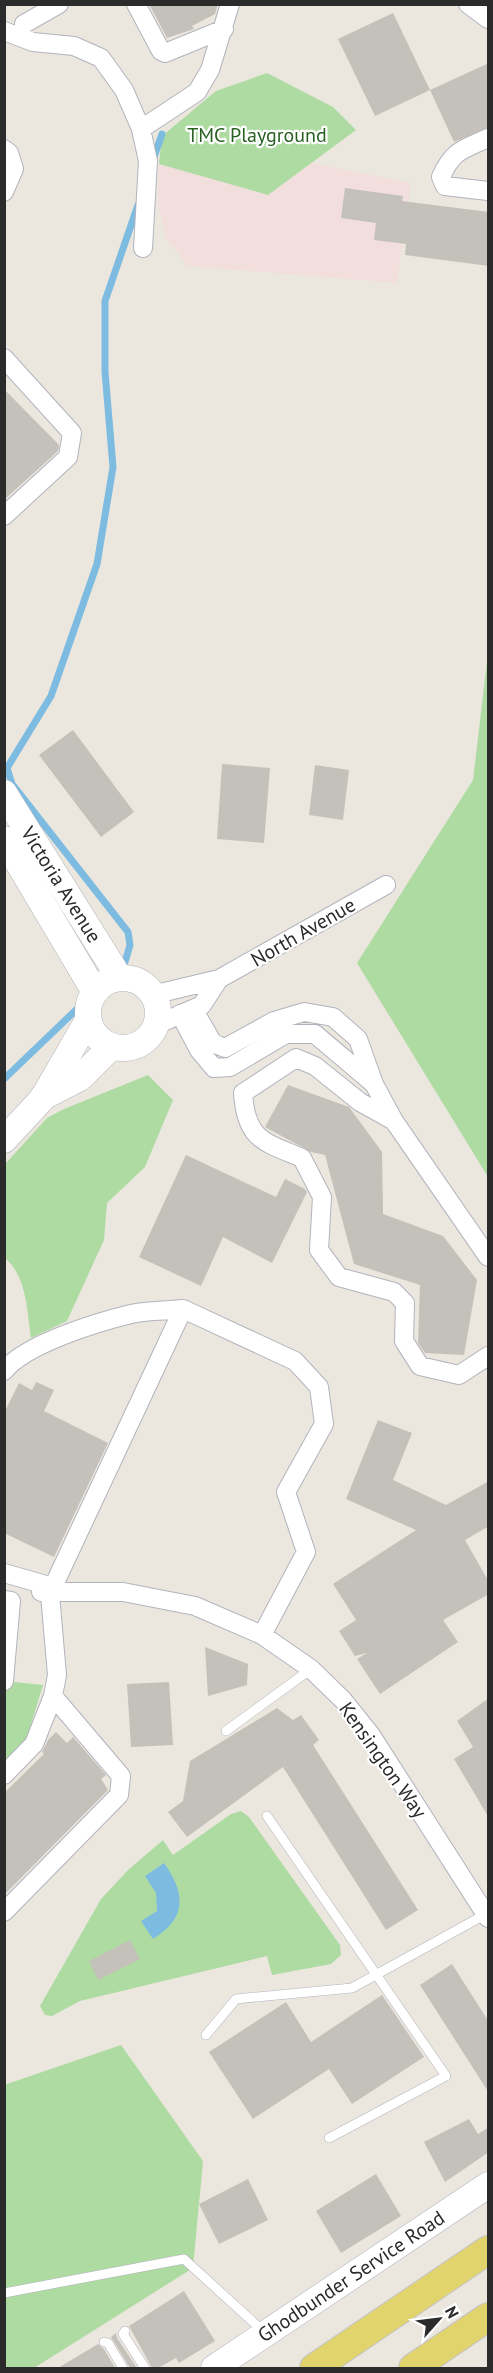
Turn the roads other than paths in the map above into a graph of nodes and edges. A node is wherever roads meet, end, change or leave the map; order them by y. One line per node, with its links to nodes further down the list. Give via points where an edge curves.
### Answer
1 (59, 4): 6 (street)
2 (136, 4): 7 (street, via 165,53)
3 (230, 4): 7 (street)
4 (468, 4): 5 (street)
5 (489, 19)
6 (24, 24)
7 (224, 29): 9 (street, via 210,70 197,92)
8 (4, 31): 9 (street, via 33,42 74,46 101,58 123,90)
9 (141, 129): 14 (street, via 148,161)
10 (489, 138): 12 (street, via 449,159 441,177 445,186)
11 (4, 149): 13 (street, via 14,169)
12 (489, 191)
13 (4, 192)
14 (143, 248)
15 (4, 358): 16 (street, via 72,433 68,457)
16 (4, 516)
17 (8, 806): 19 (street, Victoria Avenue)
18 (4, 839): 21 (street, Victoria Avenue)
19 (58, 880): 21 (street); 22 (street, Victoria Avenue)
20 (386, 885): 23 (street, North Avenue)
21 (36, 892): 24 (street, Victoria Avenue)
22 (118, 977): 24 (street); 25 (street, via 140,983)
23 (219, 979): 25 (street); 26 (street, via 202,1005)
24 (95, 992): 27 (street)
25 (152, 995): 28 (street, via 157,1006)
26 (187, 1011): 28 (street); 30 (street, via 213,1043); 30 (street, via 199,1050 219,1076 230,1067)
27 (88, 1020): 29 (street, via 96,1036); 31 (street)
28 (156, 1025): 29 (street, via 138,1045)
29 (111, 1047): 31 (street, via 80,1078)
30 (238, 1052): 32 (street, via 286,1034 315,1034 374,1084)
31 (43, 1098): 33 (street)
32 (394, 1121): 34 (street); 36 (street, via 360,1102 315,1066 296,1058 243,1093 244,1113 259,1140 302,1158 322,1197 319,1250 339,1277 394,1292 405,1303 404,1341 420,1366 459,1375)
33 (4, 1140)
34 (489, 1257)
35 (183, 1309): 37 (street, via 132,1314 39,1345 12,1360); 38 (street, via 53,1587); 42 (street, via 295,1361 319,1387 324,1424 286,1492 306,1552)
36 (489, 1356)
37 (4, 1371)
38 (4, 1573)
39 (4, 1584): 40 (street, Kensington Way)
40 (50, 1594): 42 (street, Kensington Way, via 123,1592 195,1606); 45 (street, via 57,1675)
41 (4, 1600): 44 (street, via 11,1601)
42 (262, 1635): 43 (street, Kensington Way)
43 (311, 1669): 46 (lane); 50 (street, Kensington Way, via 371,1735)
44 (4, 1681)
45 (53, 1696): 47 (street, via 34,1744); 49 (street, via 121,1776 119,1795)
46 (226, 1731)
47 (4, 1774)
48 (267, 1816): 51 (lane)
49 (4, 1912)
50 (487, 1916): 51 (lane)
51 (378, 1976): 52 (lane, via 352,1988 236,1999); 53 (lane, via 446,2076)
52 (207, 2036)
53 (329, 2138)
54 (489, 2185): 59 (street, Ghodbunder Service Road)
55 (489, 2250): 64 (main road)
56 (4, 2293): 59 (lane, via 184,2259)
57 (489, 2317): 65 (main road)
58 (125, 2331): 62 (lane, via 123,2334)
59 (266, 2334): 63 (street, Ghodbunder Service Road)
60 (104, 2342): 61 (lane)
61 (123, 2368)
62 (145, 2368)
63 (214, 2368)
64 (314, 2368)
65 (413, 2368)

